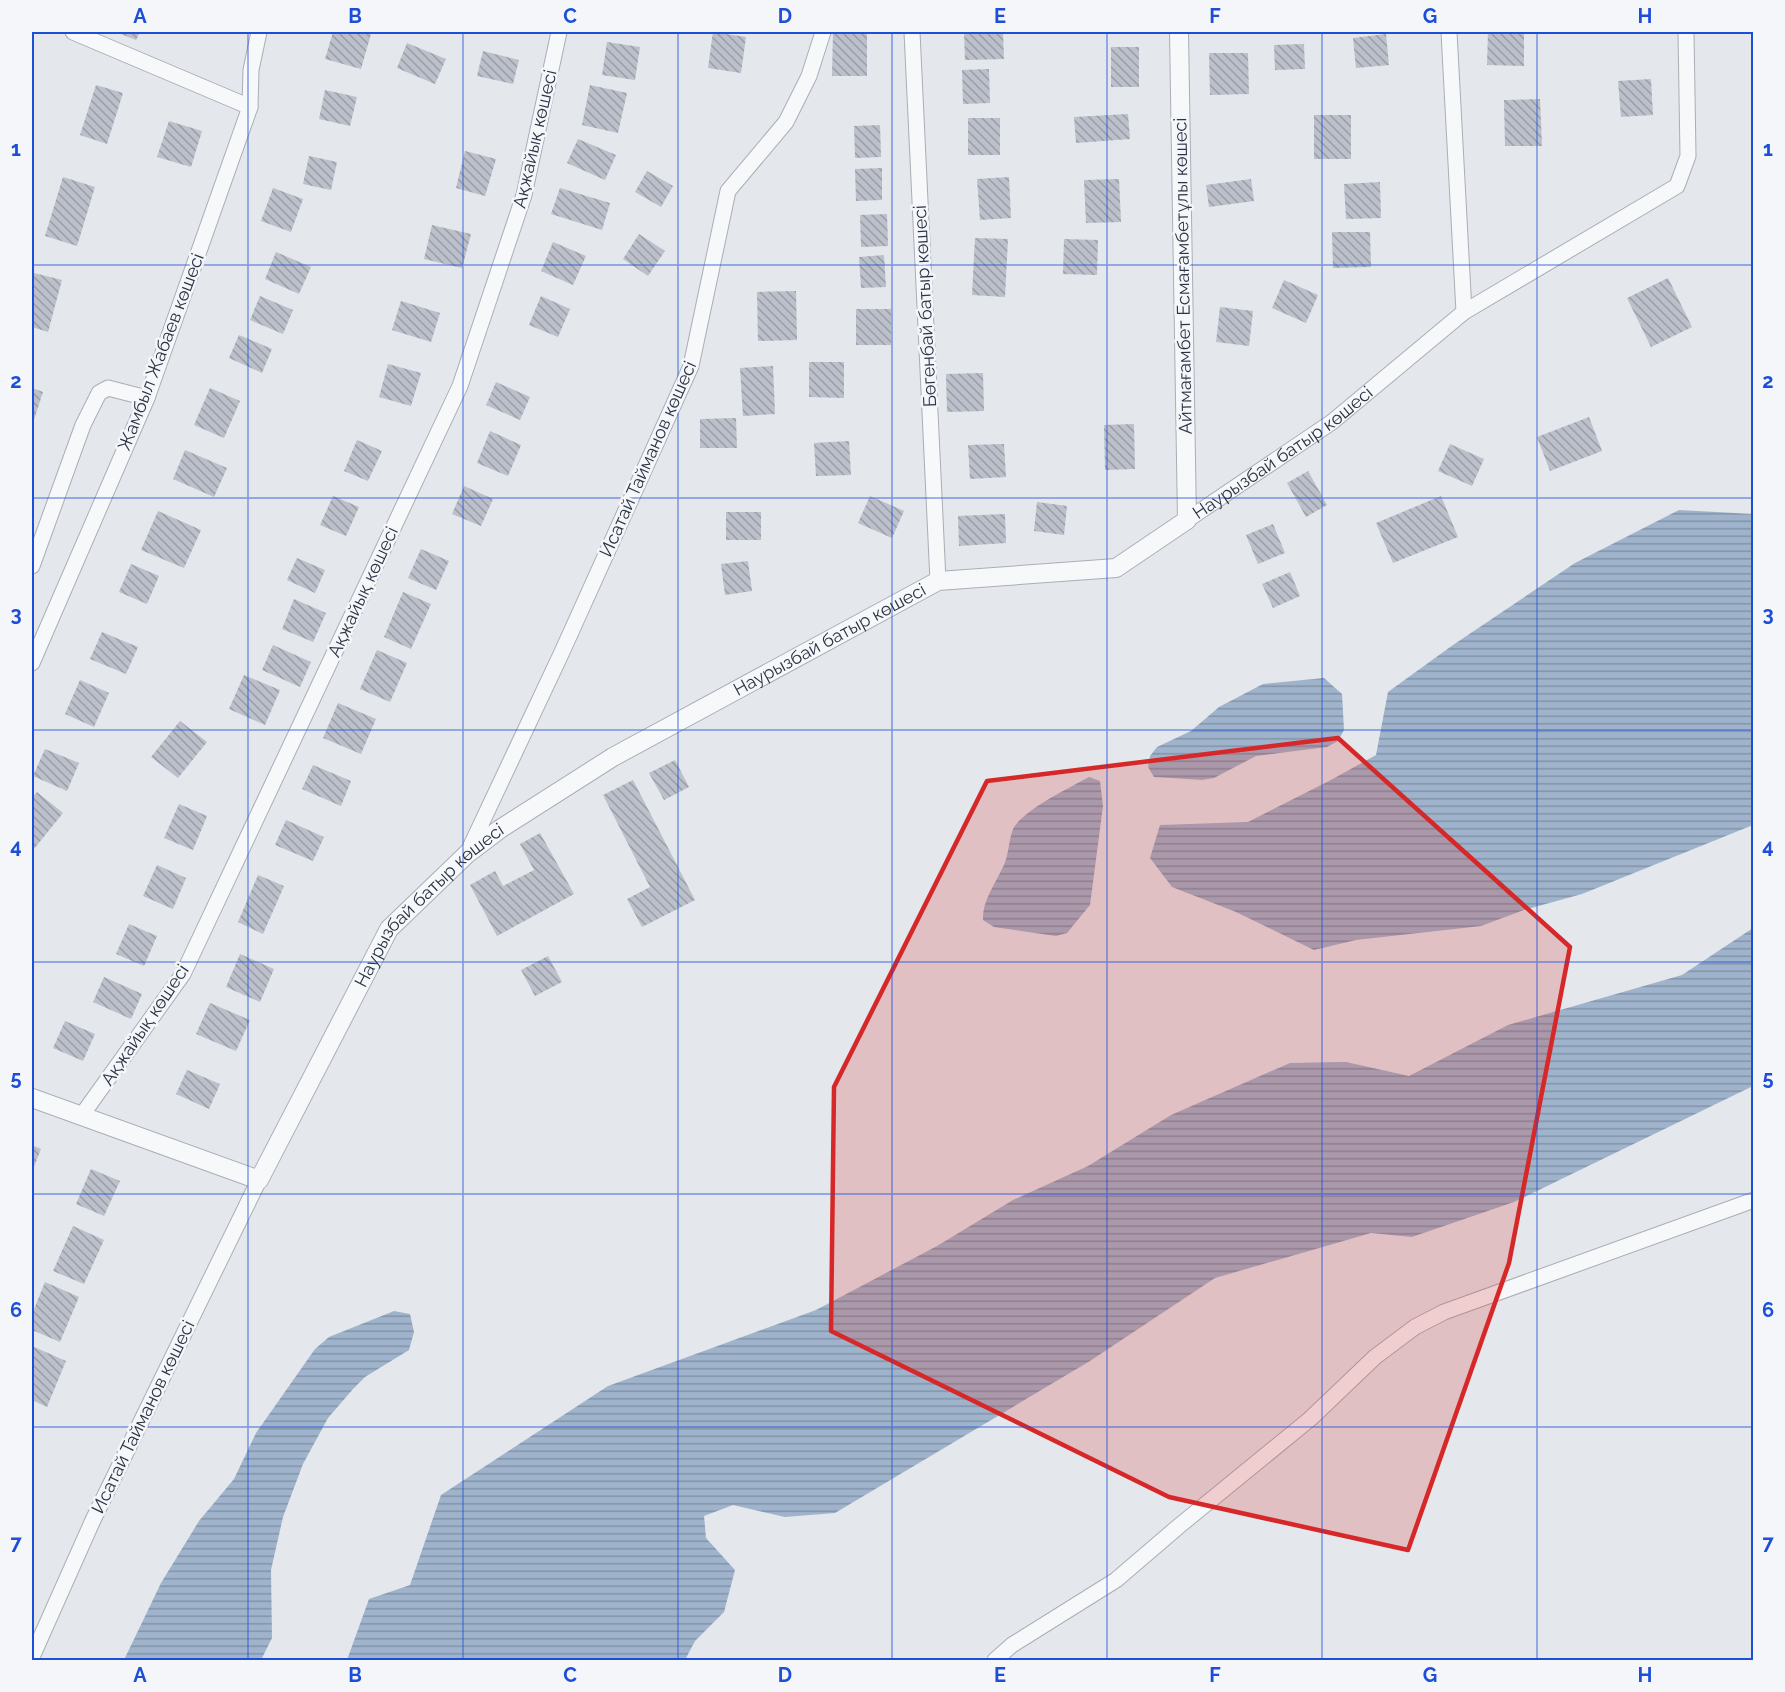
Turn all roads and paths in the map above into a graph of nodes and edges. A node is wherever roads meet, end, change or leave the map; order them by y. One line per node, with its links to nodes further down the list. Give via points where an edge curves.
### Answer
1 (73, 32): 9 (street)
2 (259, 32): 9 (street, Жамбыл Жабаев көшесі, via 251,70)
3 (559, 32): 18 (street, Ақжайық көшесі, via 524,195 460,386 183,974)
4 (823, 32): 16 (street, Исатай Тайманов көшесі, via 809,76 786,122 728,190 691,366)
5 (912, 32): 14 (street, Бөгенбай батыр көшесі)
6 (1179, 32): 12 (street, Айтмағамбет Есмағамбетұлы көшесі)
7 (1449, 32): 10 (street)
8 (1686, 32): 10 (street, Наурызбай батыр көшесі, via 1688,156 1677,186)
9 (250, 107): 11 (street, Жамбыл Жабаев көшесі)
10 (1464, 312): 12 (street, Наурызбай батыр көшесі, via 1332,422)
11 (147, 398): 13 (street, via 108,388 99,393 83,425); 15 (street, Жамбыл Жабаев көшесі)
12 (1187, 520): 14 (street, Наурызбай батыр көшесі, via 1116,568)
13 (32, 566)
14 (938, 580): 16 (street, Наурызбай батыр көшесі, via 613,757)
15 (32, 663)
16 (467, 854): 19 (street, Наурызбай батыр көшесі, via 389,929)
17 (32, 1098): 18 (street)
18 (82, 1115): 19 (street)
19 (259, 1180): 21 (street, Исатай Тайманов көшесі, via 93,1520)
20 (1754, 1200): 22 (street, via 1444,1312 1415,1327 1116,1580 1012,1645)
21 (32, 1657)
22 (995, 1660)

